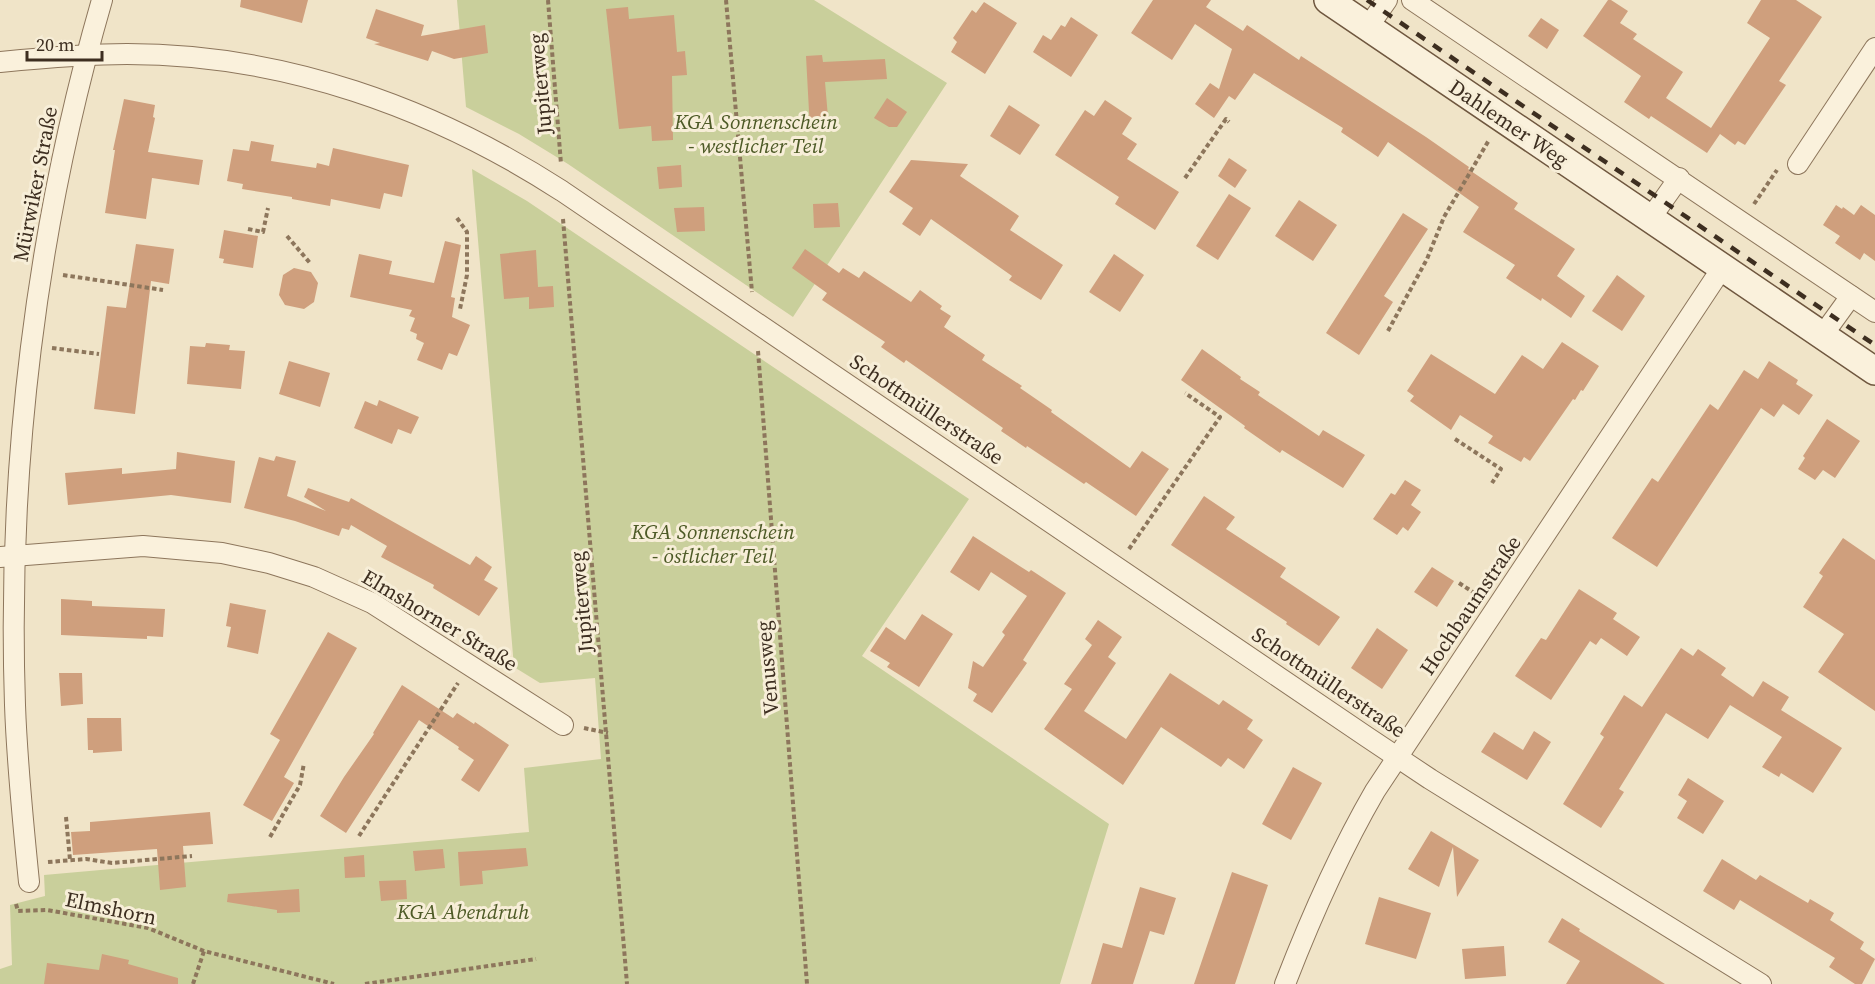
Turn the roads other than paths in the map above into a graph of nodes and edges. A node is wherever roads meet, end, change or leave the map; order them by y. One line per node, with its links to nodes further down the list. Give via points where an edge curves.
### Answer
1 (102, 0): 7 (street, Mürwiker Straße)
2 (1328, 0): 5 (main road, Dahlemer Weg)
3 (1387, 0): 5 (street)
4 (1412, 0): 10 (street)
5 (1368, 27): 11 (main road, Dahlemer Weg)
6 (1875, 48): 9 (street)
7 (87, 56): 8 (street, Schottmüllerstraße); 17 (street, Mürwiker Straße, via 57,189 34,324); 19 (street, Schottmüllerstraße, via 190,57 306,77 412,111 482,143 562,191)
8 (0, 62)
9 (1798, 164)
10 (1679, 178): 11 (street); 13 (street)
11 (1650, 219): 12 (main road, Dahlemer Weg)
12 (1722, 268): 15 (main road, Dahlemer Weg); 19 (street, Hochbaumstraße)
13 (1851, 296): 14 (street); 15 (street)
14 (1875, 312)
15 (1822, 336): 16 (main road, Dahlemer Weg)
16 (1875, 371)
17 (8, 557): 18 (street, Elmshorner Straße, via 162,547 222,553 292,569 393,615); 20 (street, Mürwiker Straße)
18 (563, 725)
19 (1398, 757): 21 (street, Hochbaumstraße, via 1336,861); 22 (street, Schottmüllerstraße)
20 (29, 882)
21 (1286, 984)
22 (1761, 984)

